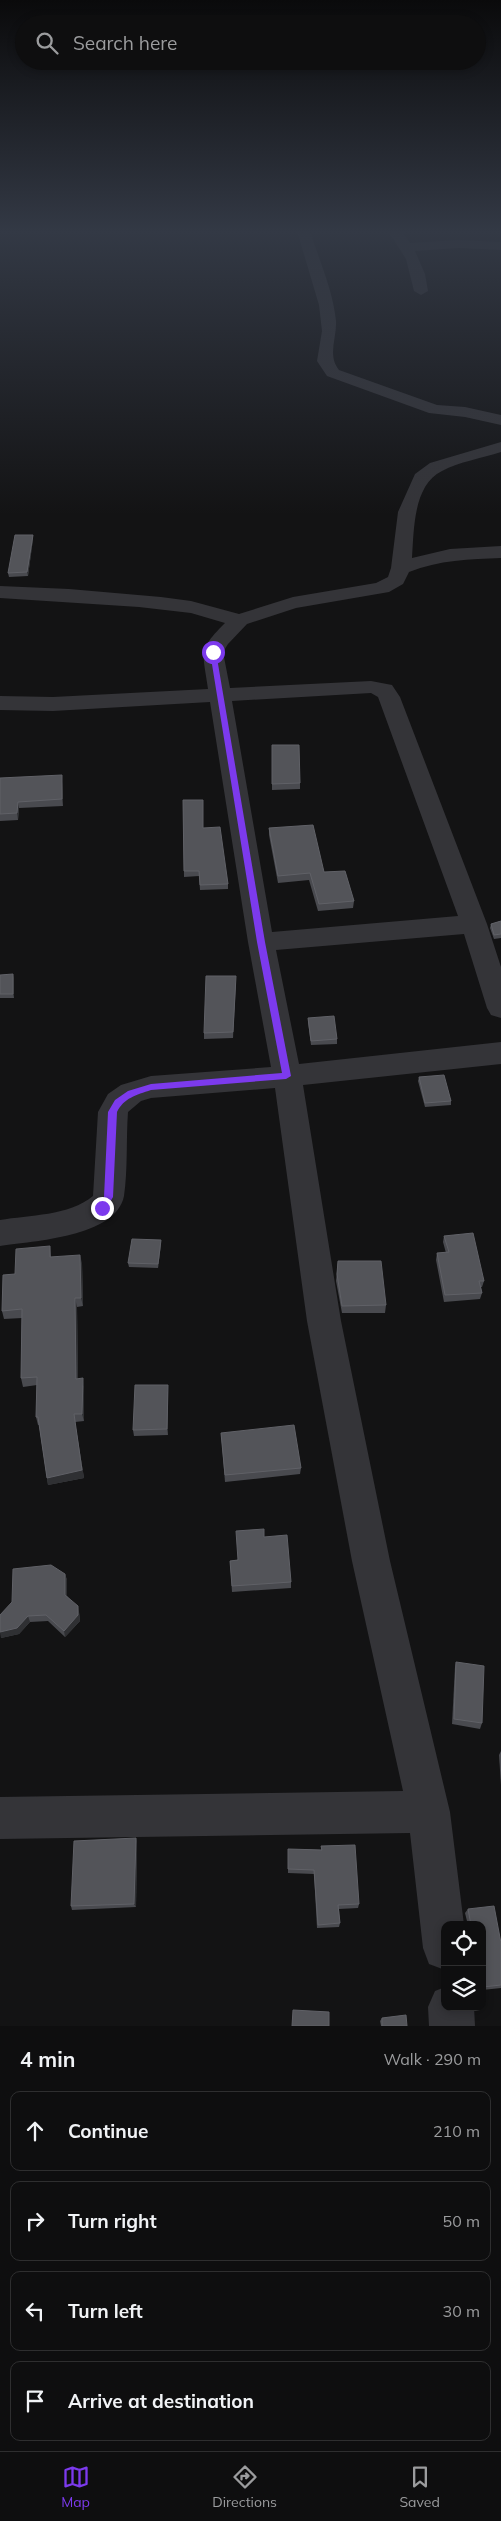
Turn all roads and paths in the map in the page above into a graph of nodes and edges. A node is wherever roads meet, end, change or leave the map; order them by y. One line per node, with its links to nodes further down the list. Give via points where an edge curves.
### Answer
1 (327, 326): 2 (street, via 323,356 333,373 435,410 465,412)
2 (501, 420)
3 (501, 447): 5 (street, via 436,467 421,478 407,512)
4 (501, 552): 5 (street, via 451,555)
5 (401, 568): 8 (street, via 396,580 382,588 294,603)
6 (0, 592): 7 (street)
7 (181, 605): 8 (street); 9 (street)
8 (240, 620): 9 (street)
9 (215, 647): 10 (street, via 213,652)
10 (221, 697): 11 (street); 12 (street, via 371,687 384,690); 13 (street)
11 (0, 704)
12 (474, 924): 13 (street); 14 (street)
13 (261, 942): 16 (street)
14 (501, 1008)
15 (501, 1053): 16 (street)
16 (286, 1076): 17 (street, via 151,1087 131,1093 118,1102 113,1112 108,1197 102,1208 90,1216 67,1222); 18 (street, via 324,1321 371,1561)
17 (0, 1233)
18 (429, 1812): 19 (street); 20 (street)
19 (0, 1818)
20 (442, 1921)
21 (450, 2011): 22 (street)
22 (452, 2026)

